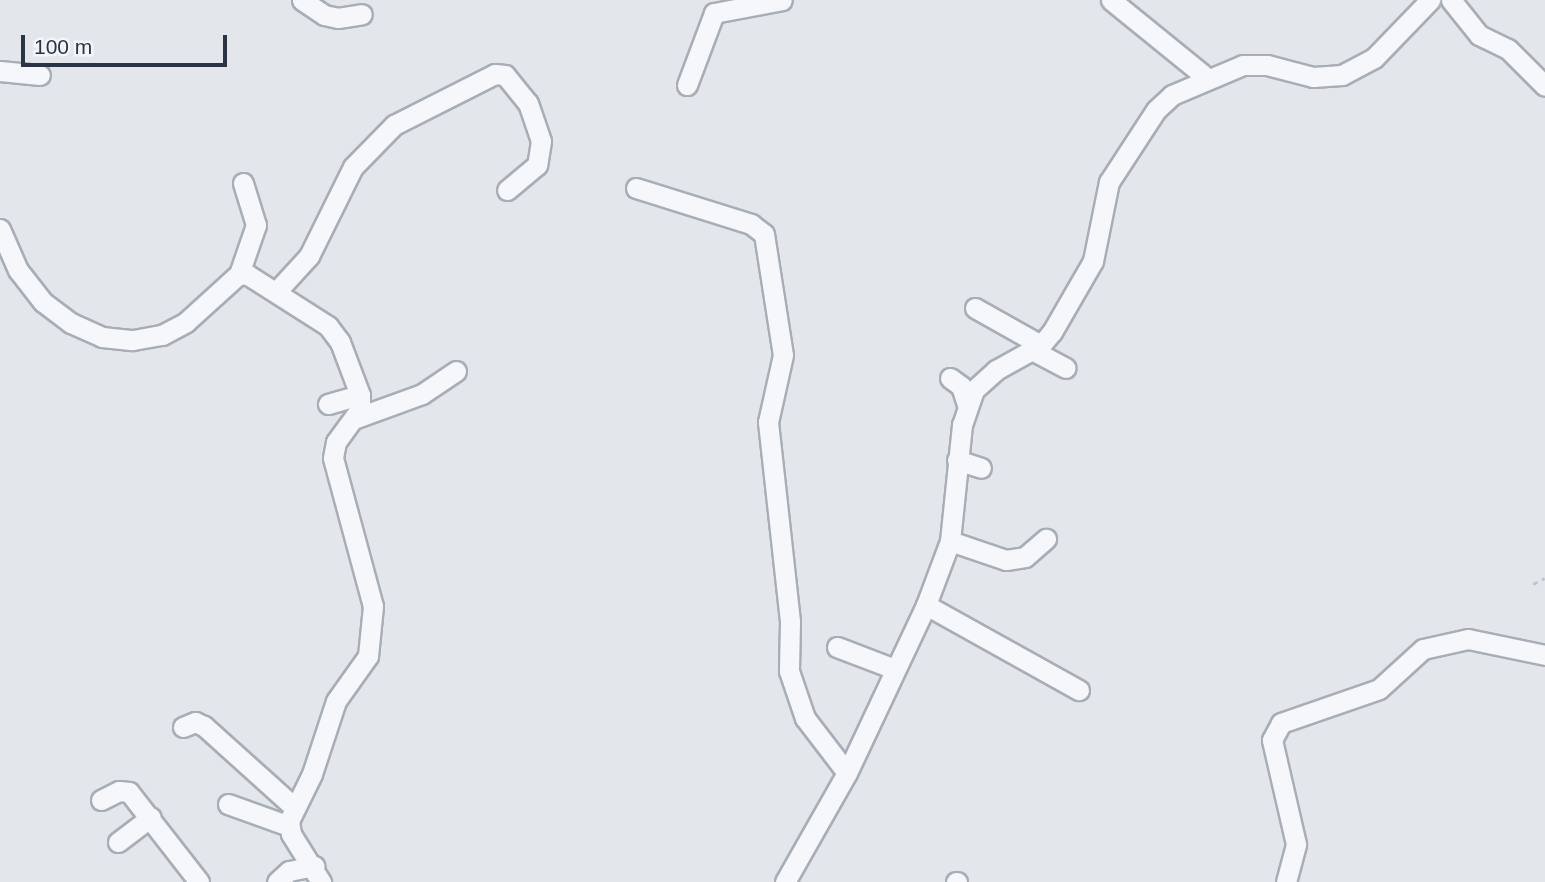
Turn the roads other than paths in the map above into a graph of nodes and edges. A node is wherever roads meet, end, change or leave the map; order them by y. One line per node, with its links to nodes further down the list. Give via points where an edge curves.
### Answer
1 (302, 0): 6 (street, via 324,15)
2 (782, 0): 10 (street, via 715,13)
3 (1111, 0): 9 (street)
4 (1430, 0): 9 (street, via 1374,58 1342,75 1313,77 1255,64)
5 (1451, 0): 11 (street, via 1479,35 1508,49)
6 (362, 14)
7 (0, 71): 8 (street)
8 (40, 75)
9 (1207, 78): 19 (street, via 1163,103 1117,169 1105,197 1089,272)
10 (687, 85)
11 (1545, 86)
12 (243, 183): 16 (street, via 256,225)
13 (636, 188): 37 (street, via 751,224 764,234 783,355 768,422 790,622 789,671 805,718)
14 (507, 190): 17 (street, via 537,165 541,141 528,103 505,75 495,74 394,125 353,167 309,256)
15 (0, 229): 16 (street, via 18,270 43,302 71,323 102,337 133,340 162,335 186,322)
16 (239, 274): 17 (street)
17 (276, 292): 23 (street, via 335,333)
18 (975, 308): 19 (street)
19 (1037, 347): 20 (street); 25 (street, via 984,379)
20 (1066, 368)
21 (456, 371): 26 (street, via 422,394)
22 (950, 378): 25 (street, via 961,386)
23 (360, 395): 24 (street); 26 (street)
24 (328, 404)
25 (967, 404): 27 (street)
26 (356, 418): 41 (street, via 336,442 333,458 372,599 370,650 336,701)
27 (957, 460): 28 (street); 30 (street)
28 (981, 468)
29 (1046, 539): 30 (street, via 1026,557 1006,560)
30 (950, 541): 31 (street)
31 (926, 605): 34 (street); 35 (street)
32 (837, 648): 34 (street)
33 (1545, 654): 47 (street, via 1468,639 1423,649 1379,689 1281,723 1272,740 1296,844)
34 (895, 669): 37 (street)
35 (1079, 690)
36 (183, 726): 41 (street, via 195,722 204,726)
37 (846, 773): 46 (street)
38 (101, 800): 40 (street, via 125,790)
39 (228, 804): 41 (street)
40 (151, 817): 42 (street); 44 (street)
41 (292, 817): 43 (street)
42 (118, 842)
43 (318, 874): 45 (street, via 289,871)
44 (199, 882)
45 (277, 882)
46 (785, 882)
47 (1286, 882)

